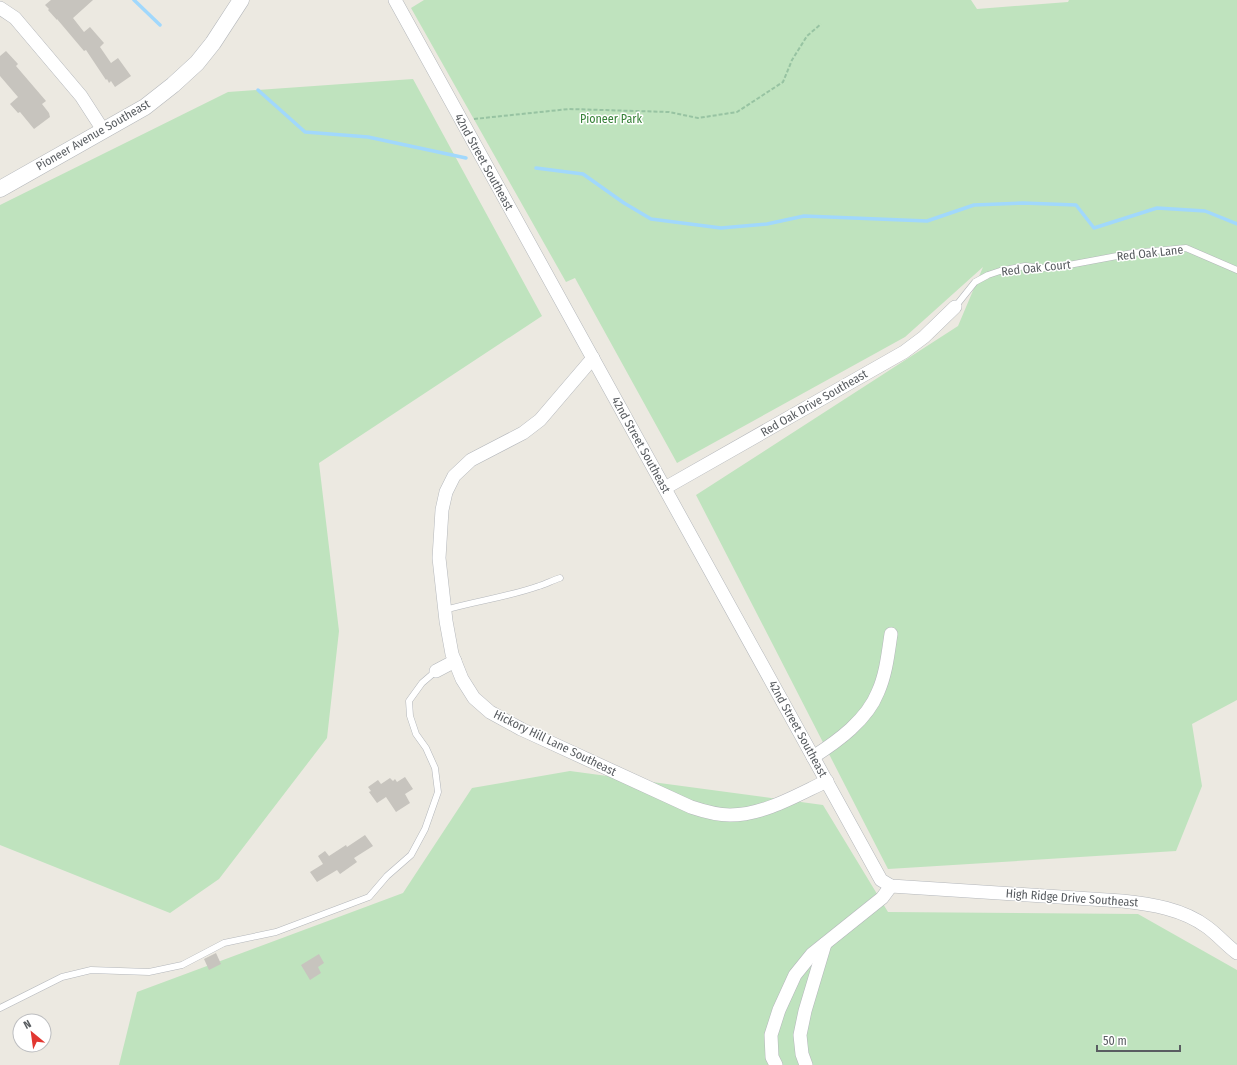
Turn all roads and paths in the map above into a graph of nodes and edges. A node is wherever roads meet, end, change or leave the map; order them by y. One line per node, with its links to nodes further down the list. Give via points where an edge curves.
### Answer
1 (241, 0): 6 (street, Pioneer Avenue Southeast, via 197,63 145,107)
2 (395, 0): 5 (street, 42nd Street Southeast)
3 (0, 8): 6 (street, via 15,18 81,96)
4 (821, 24): 5 (path, via 807,36 792,60 783,82 737,112 698,118 669,112 569,110)
5 (461, 120): 11 (street, 42nd Street Southeast)
6 (103, 130): 7 (street, Pioneer Avenue Southeast)
7 (0, 189)
8 (1106, 258): 9 (lane, Red Oak Lane, via 1186,248); 10 (lane, Red Oak Court, via 1058,267 1025,266 1000,271 974,282)
9 (1237, 270)
10 (955, 307): 12 (street, Red Oak Drive Southeast, via 904,352)
11 (592, 358): 12 (street, 42nd Street Southeast); 14 (street, Hickory Hill Lane Southeast, via 540,420 523,433 471,460 454,476 446,492 442,510 439,558)
12 (665, 488): 18 (street, 42nd Street Southeast)
13 (560, 578): 14 (lane, via 540,586)
14 (445, 610): 16 (street, Hickory Hill Lane Southeast)
15 (891, 634): 18 (street, via 885,672 878,693 867,711 839,739)
16 (455, 661): 17 (street); 19 (street, Hickory Hill Lane Southeast, via 462,680 474,698 490,712 521,729 691,807 710,813 730,815 756,811)
17 (436, 671): 23 (lane, via 422,683 410,700 410,716 416,734 435,768 438,792 425,829 411,855 369,897 276,932 224,943 182,965 150,972 91,970 62,977)
18 (813, 757): 19 (street, 42nd Street Southeast)
19 (827, 781): 20 (street, 42nd Street Southeast, via 881,880)
20 (891, 886): 21 (street, via 882,898); 22 (street, High Ridge Drive Southeast, via 1144,904 1193,918)
21 (825, 944): 24 (street, via 812,954 795,975 779,1010 771,1035 772,1057); 25 (street, via 800,1036)
22 (1237, 953)
23 (0, 1008)
24 (776, 1065)
25 (806, 1065)

